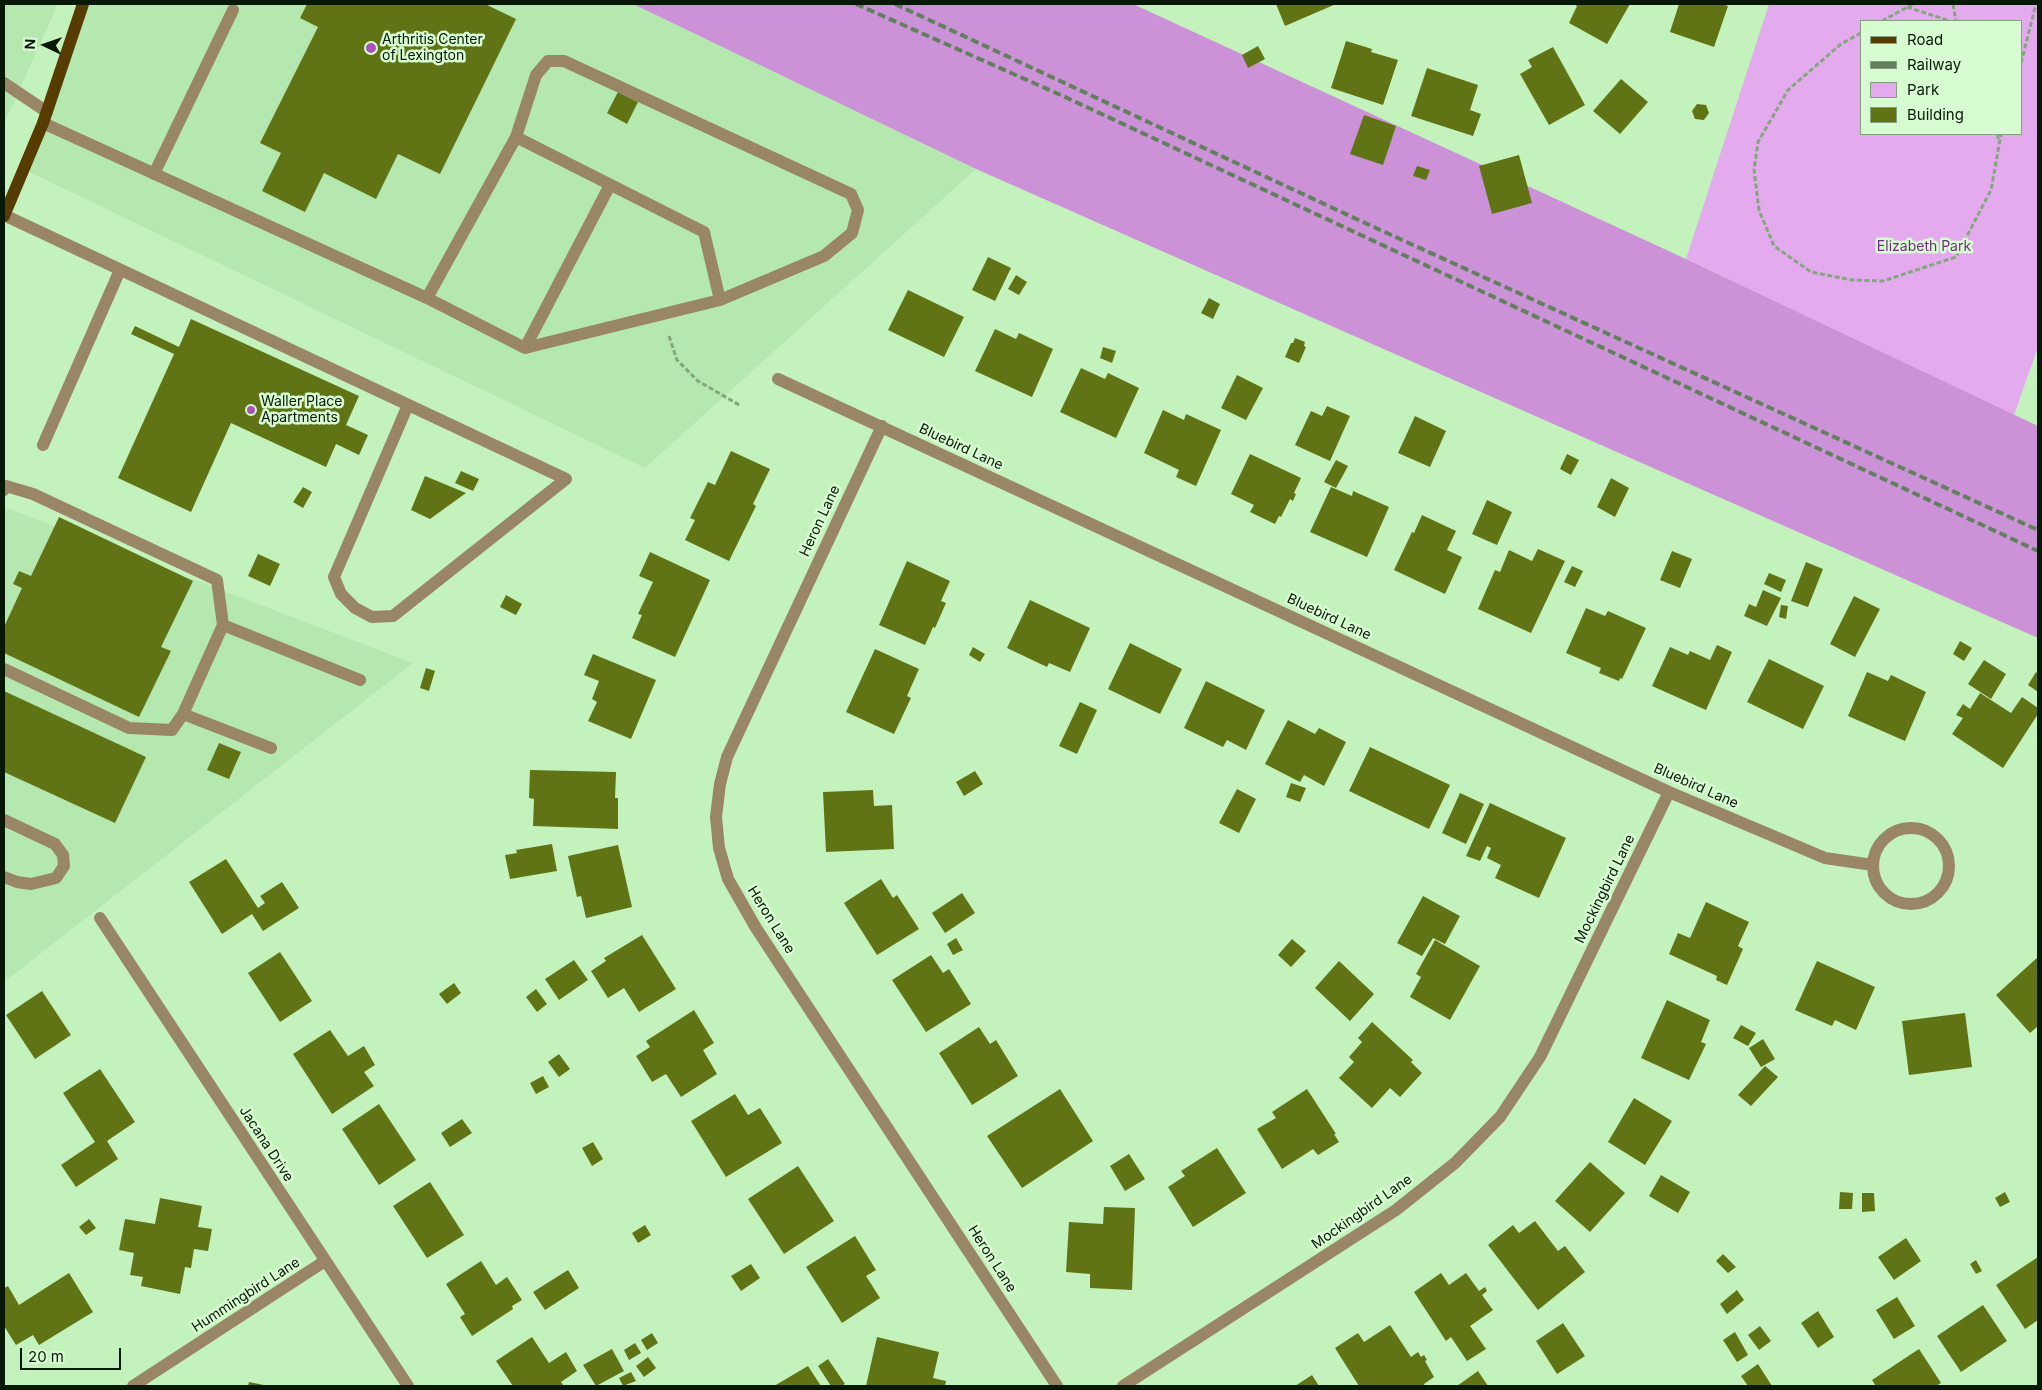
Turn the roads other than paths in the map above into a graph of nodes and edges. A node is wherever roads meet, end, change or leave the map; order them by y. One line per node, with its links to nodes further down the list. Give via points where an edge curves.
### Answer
1 (83, 4): 4 (main road)
2 (233, 10): 6 (street)
3 (4, 83): 4 (street)
4 (45, 117): 6 (street); 8 (main road)
5 (516, 137): 7 (street); 10 (street); 11 (street, via 536,75 548,61 564,61 851,194 858,210 852,233 824,256)
6 (154, 174): 10 (street)
7 (610, 185): 11 (street, via 704,232); 12 (street)
8 (4, 216): 9 (street)
9 (120, 270): 14 (street); 16 (street)
10 (427, 298): 12 (street)
11 (720, 300): 12 (street)
12 (525, 348)
13 (778, 379): 15 (street, Bluebird Lane)
14 (408, 405): 14 (street, via 566,479 393,616 372,617 355,608 342,594 334,576)
15 (882, 426): 23 (street, Bluebird Lane); 31 (street, Heron Lane, via 727,757 716,817 719,848 728,879 756,928)
16 (43, 445)
17 (4, 490): 18 (street, via 6,486 33,494 217,580)
18 (223, 625): 20 (street); 21 (street)
19 (4, 669): 21 (street, via 129,728 172,730)
20 (360, 680)
21 (183, 714): 22 (street)
22 (271, 748)
23 (1669, 792): 25 (street, Bluebird Lane, via 1825,858); 32 (street, Mockingbird Lane, via 1540,1056 1500,1117 1455,1163 1396,1210)
24 (4, 820): 26 (street, via 55,844 64,855 64,866 56,878 31,884)
25 (1873, 865): 25 (street, via 1874,878 1880,890 1891,899 1916,905 1929,900 1943,887 1949,869 1944,846 1936,836 1913,828 1901,829 1881,842)
26 (4, 877)
27 (100, 918): 28 (street, Jacana Drive)
28 (325, 1261): 29 (street, Hummingbird Lane); 30 (street, Jacana Drive)
29 (133, 1386)
30 (408, 1386)
31 (1057, 1386)
32 (1123, 1386)

